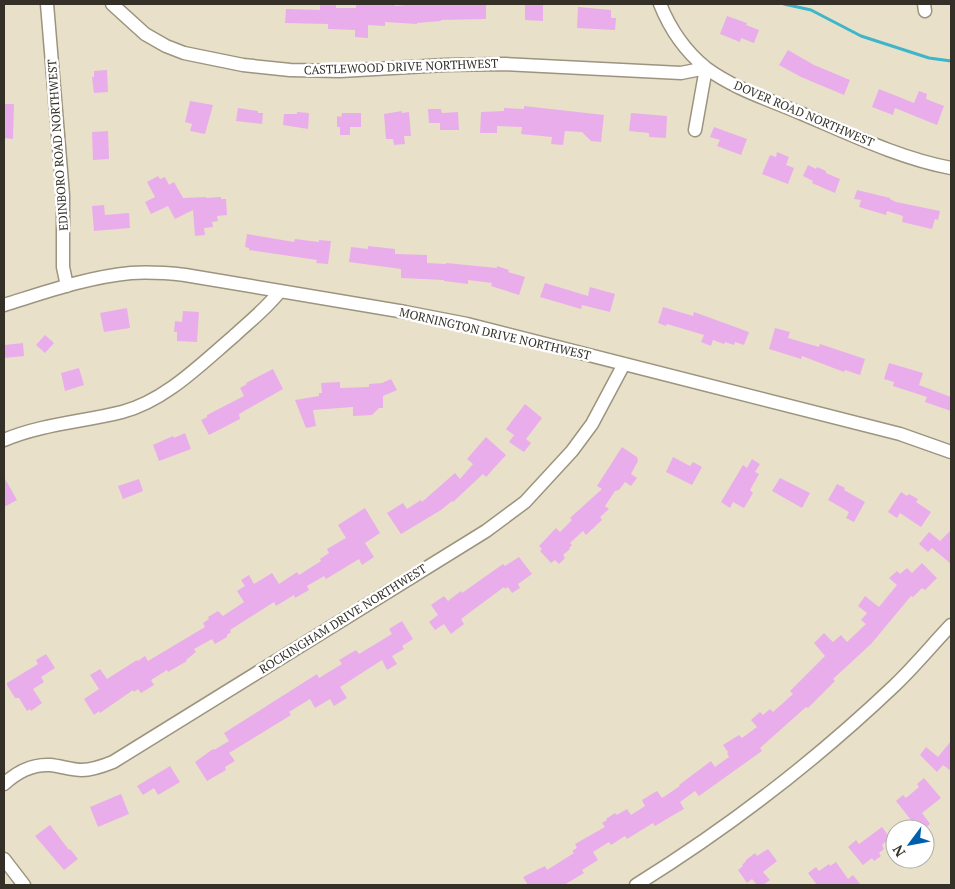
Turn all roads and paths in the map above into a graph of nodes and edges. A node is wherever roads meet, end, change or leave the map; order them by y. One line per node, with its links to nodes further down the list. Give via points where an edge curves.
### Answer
1 (47, 4): 7 (street, EDINBORO ROAD NORTHWEST, via 63,195 63,267)
2 (112, 4): 4 (street, CASTLEWOOD DRIVE NORTHWEST, via 145,34 166,46 243,65 340,71 505,64 681,73)
3 (660, 4): 4 (street, DOVER ROAD NORTHWEST, via 673,31)
4 (706, 68): 5 (street); 6 (street, DOVER ROAD NORTHWEST, via 738,87 878,146)
5 (694, 130)
6 (951, 168)
7 (67, 286): 8 (street, MORNINGTON DRIVE NORTHWEST, via 111,275 158,273); 9 (street, MORNINGTON DRIVE NORTHWEST)
8 (280, 291): 10 (street, MORNINGTON DRIVE NORTHWEST, via 458,322); 11 (street, via 270,304 202,364 155,398 122,412 40,427)
9 (4, 305)
10 (624, 364): 12 (street, MORNINGTON DRIVE NORTHWEST, via 900,434); 14 (street, ROCKINGHAM DRIVE NORTHWEST, via 592,424 572,452 525,502 486,531 113,762 82,770 49,765 30,767)
11 (4, 440)
12 (951, 452)
13 (951, 625): 17 (street, via 895,685 838,736 727,825)
14 (4, 784)
15 (4, 859): 16 (street)
16 (24, 885)
17 (636, 885)

